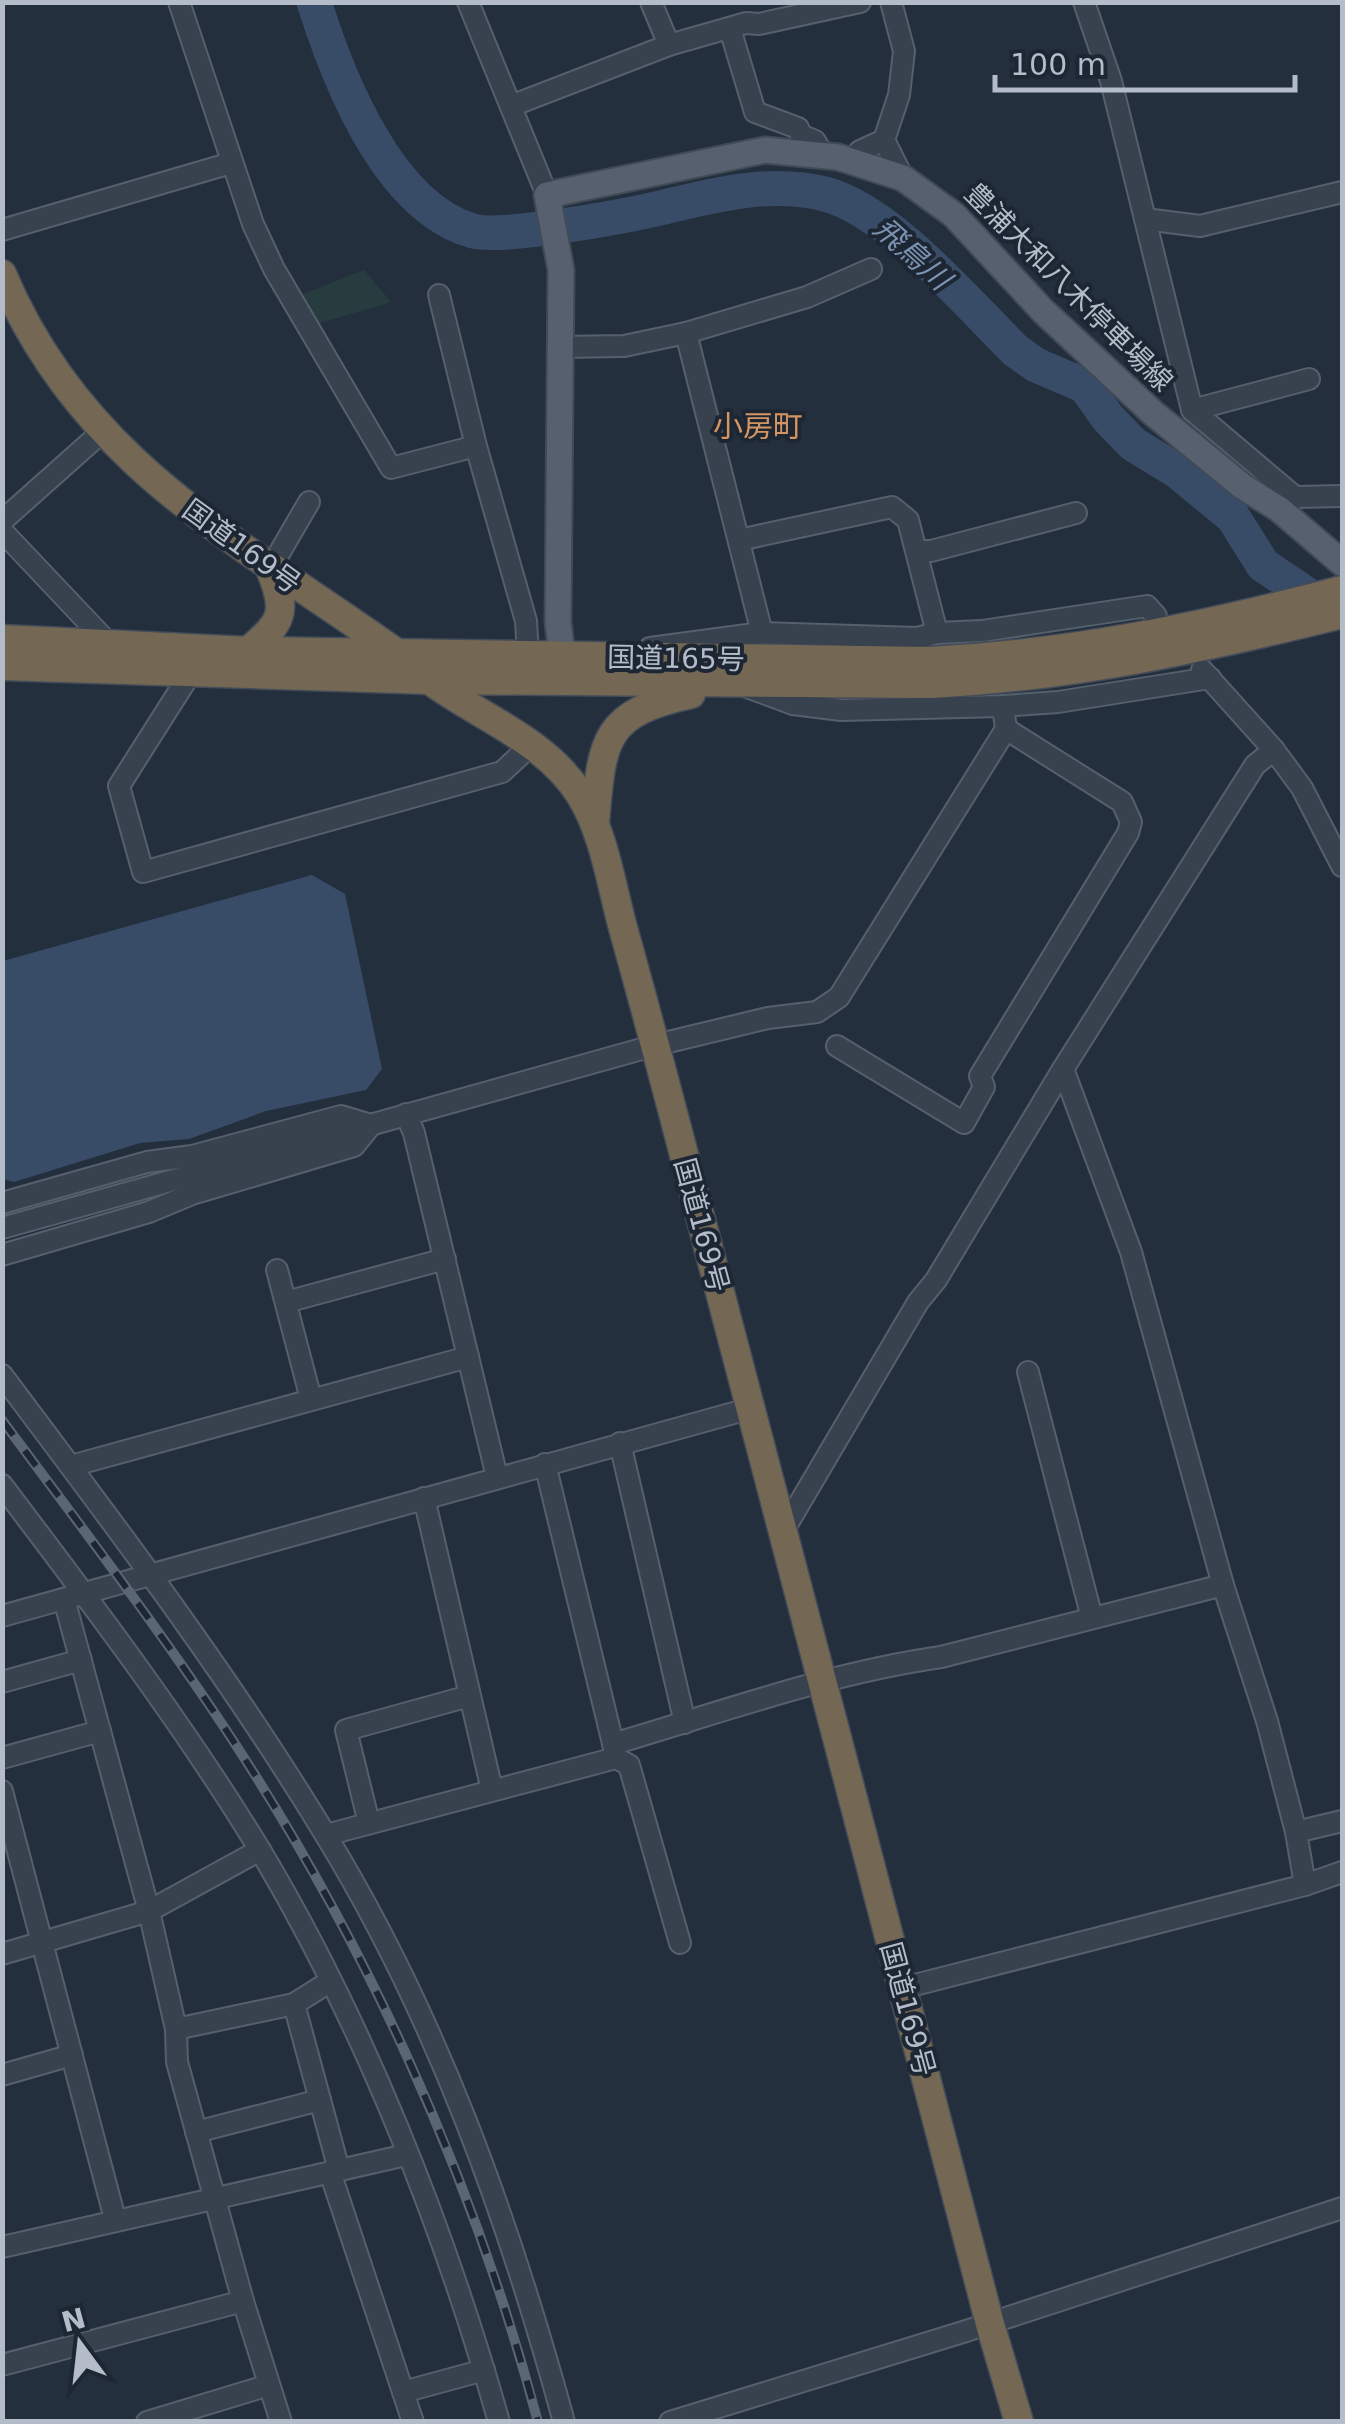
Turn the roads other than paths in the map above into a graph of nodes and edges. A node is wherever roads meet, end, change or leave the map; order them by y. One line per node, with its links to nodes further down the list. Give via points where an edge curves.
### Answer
1 (179, 2): 13 (street)
2 (468, 2): 9 (street)
3 (651, 2): 8 (street)
4 (860, 2): 7 (street, via 758,24)
5 (891, 2): 10 (street, via 904,51)
6 (1084, 2): 17 (street)
7 (739, 18): 8 (street); 11 (street, via 754,112 798,128)
8 (669, 44): 9 (street)
9 (511, 106): 16 (street)
10 (884, 140): 12 (street); 14 (street)
11 (822, 155): 12 (main road, 豊浦大和八木停車場線); 16 (main road, 豊浦大和八木停車場線, via 747,152)
12 (852, 160): 14 (main road, 豊浦大和八木停車場線)
13 (231, 163): 18 (street); 27 (street, via 274,270 391,468)
14 (903, 178): 30 (main road, 豊浦大和八木停車場線, via 954,215 1043,311 1154,413 1242,486)
15 (1342, 192): 17 (street, via 1200,226)
16 (548, 200): 23 (main road, via 561,270)
17 (1145, 219): 25 (street)
18 (2, 230)
19 (871, 269): 22 (street, via 807,298)
20 (2, 274): 26 (highway, 国道169号, via 47,357)
21 (439, 296): 27 (street)
22 (686, 333): 23 (street, via 624,346); 34 (street)
23 (560, 346): 51 (main road, via 558,622)
24 (1309, 380): 25 (street)
25 (1192, 410): 30 (street)
26 (103, 432): 32 (street); 37 (highway, 国道169号, via 170,494)
27 (476, 446): 48 (street, via 526,621)
28 (1342, 496): 30 (street)
29 (309, 502): 37 (street)
30 (1287, 503): 36 (main road, 豊浦大和八木停車場線)
31 (1076, 513): 35 (street)
32 (2, 521)
33 (2, 530): 45 (street)
34 (740, 540): 35 (street, via 892,506 908,520); 42 (street)
35 (916, 551): 43 (street)
36 (1342, 563)
37 (270, 570): 46 (highway, via 281,614); 47 (highway, 国道169号)
38 (1342, 590): 41 (highway, 国道165号)
39 (1342, 614): 41 (highway, 国道165号)
40 (1156, 616): 43 (street, via 1147,606)
41 (1282, 618): 49 (highway, 国道165号, via 1000,658); 54 (highway, 国道165号, via 1111,666 1052,675 931,684)
42 (762, 633): 43 (street); 49 (street)
43 (938, 633)
44 (3, 639): 45 (highway, 国道165号)
45 (108, 644): 46 (highway, 国道165号)
46 (248, 651): 47 (highway, 国道165号)
47 (394, 651): 48 (highway, 国道165号); 53 (highway, 国道169号)
48 (528, 656): 51 (highway, 国道165号)
49 (625, 657): 51 (highway, 国道165号)
50 (2, 666): 52 (highway, 国道165号)
51 (564, 669): 53 (highway, 国道165号); 54 (highway, 国道165号)
52 (190, 674): 53 (highway, 国道165号); 57 (street, via 119,786 143,872 502,772)
53 (430, 680): 57 (highway, 国道169号)
54 (739, 684): 55 (street, via 793,704 840,710); 59 (highway, via 659,701 618,726 604,748)
55 (1004, 706): 56 (street); 58 (street, via 1205,673)
56 (1006, 729): 61 (street, via 840,997 817,1012); 62 (street, via 1122,802 1131,822 1128,834 985,1066 984,1087 964,1124)
57 (531, 745): 59 (highway, 国道169号, via 574,785)
58 (1274, 750): 60 (street, via 1314,806); 63 (street, via 1255,764)
59 (594, 824): 61 (highway, 国道169号)
60 (1342, 866)
61 (656, 1045): 64 (street); 76 (highway, 国道169号)
62 (837, 1046)
63 (1063, 1069): 83 (street); 85 (street, via 1131,1252)
64 (406, 1114): 65 (street); 69 (street)
65 (371, 1125): 66 (street, via 341,1116); 67 (street); 68 (street, via 354,1146)
66 (2, 1203)
67 (2, 1228)
68 (2, 1255)
69 (445, 1259): 71 (street); 72 (street)
70 (277, 1270): 71 (street)
71 (286, 1302): 75 (street)
72 (468, 1357): 75 (street); 80 (street)
73 (1028, 1372): 88 (street)
74 (2, 1374): 79 (street)
75 (312, 1399): 79 (street)
76 (748, 1409): 77 (street); 83 (highway, 国道169号)
77 (620, 1443): 78 (street); 93 (street)
78 (545, 1464): 80 (street); 95 (street)
79 (71, 1466): 84 (street)
80 (497, 1477): 82 (street)
81 (4, 1489): 86 (street)
82 (424, 1498): 84 (street); 92 (street)
83 (782, 1533): 90 (highway, 国道169号)
84 (150, 1576): 86 (street); 103 (street)
85 (1224, 1585): 88 (street); 101 (street)
86 (74, 1597): 87 (street); 89 (street); 104 (street, via 148,1680)
87 (2, 1616)
88 (1092, 1618): 90 (street)
89 (80, 1660): 91 (street); 94 (street)
90 (820, 1681): 93 (street); 112 (highway, 国道169号)
91 (2, 1682)
92 (469, 1696): 97 (street); 100 (street, via 346,1730)
93 (686, 1723): 95 (street)
94 (100, 1731): 96 (street); 107 (street)
95 (615, 1751): 97 (street); 109 (street, via 629,1765)
96 (2, 1758)
97 (492, 1790): 100 (street)
98 (2, 1791): 102 (street)
99 (1342, 1821): 101 (street)
100 (369, 1823): 103 (street)
101 (1296, 1832): 106 (street)
102 (8, 1834): 108 (street)
103 (326, 1835): 136 (street, via 463,2110)
104 (260, 1850): 107 (street); 111 (street)
105 (1342, 1872): 106 (street)
106 (1306, 1884): 112 (street)
107 (149, 1911): 108 (street); 114 (street)
108 (43, 1943): 110 (street); 115 (street)
109 (680, 1943)
110 (2, 1954)
111 (329, 1982): 113 (street); 119 (street)
112 (904, 1988): 126 (highway, 国道169号)
113 (294, 2004): 114 (street); 117 (street)
114 (176, 2029): 118 (street, via 176,2062)
115 (72, 2056): 116 (street); 123 (street)
116 (2, 2075)
117 (320, 2100): 118 (street); 120 (street)
118 (196, 2132): 121 (street)
119 (406, 2155): 120 (street); 128 (street)
120 (335, 2171): 121 (street); 130 (street)
121 (214, 2199): 123 (street); 125 (street)
122 (1342, 2208): 126 (street)
123 (115, 2219): 124 (street)
124 (2, 2246)
125 (243, 2301): 127 (street); 129 (street)
126 (990, 2324): 137 (street); 138 (highway, 国道169号)
127 (2, 2365)
128 (484, 2370): 130 (street); 135 (street)
129 (269, 2385): 131 (street); 133 (street)
130 (403, 2392): 134 (street)
131 (172, 2418): 132 (street)
132 (147, 2422)
133 (281, 2422)
134 (413, 2422)
135 (498, 2422)
136 (564, 2422)
137 (670, 2422)
138 (1019, 2422)

